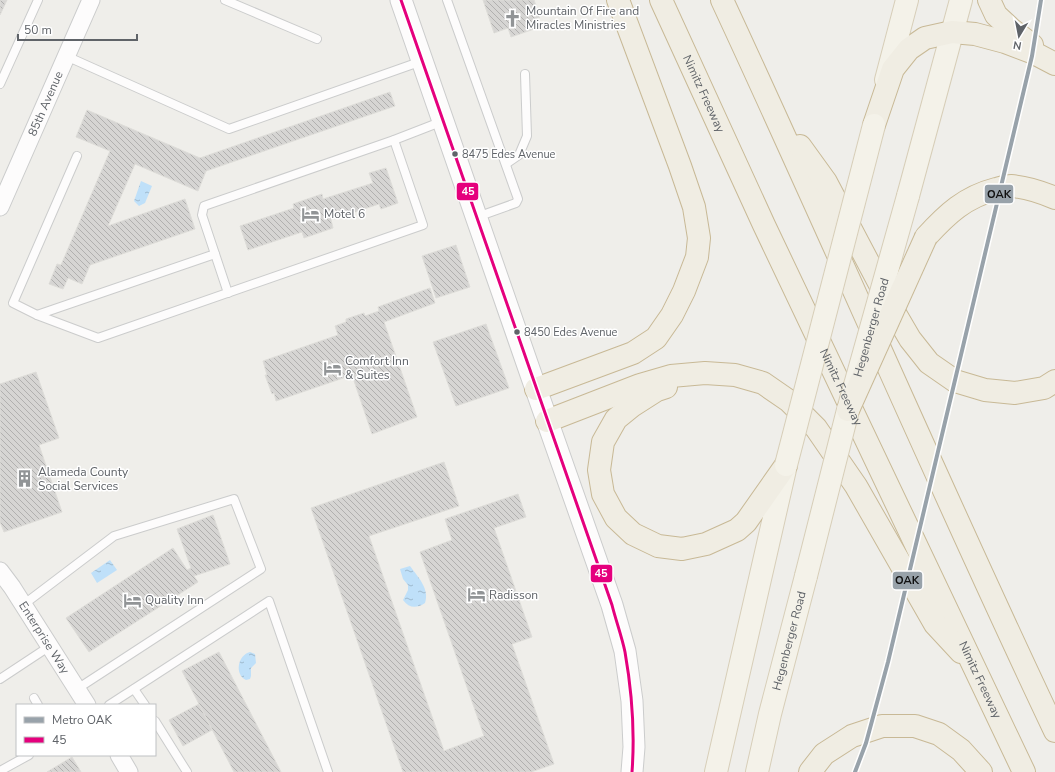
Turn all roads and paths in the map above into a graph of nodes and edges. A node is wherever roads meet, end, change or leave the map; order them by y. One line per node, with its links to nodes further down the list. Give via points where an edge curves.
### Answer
1 (38, 0): 18 (lane)
2 (91, 0): 14 (street, 85th Avenue)
3 (225, 0): 13 (lane)
4 (401, 0): 15 (street)
5 (447, 0): 24 (lane)
6 (618, 0): 33 (highway, via 694,207 699,238 697,257 684,292 656,338 633,353)
7 (661, 0): 40 (highway, Nimitz Freeway, via 764,225)
8 (722, 0): 19 (highway)
9 (906, 0): 21 (main road)
10 (961, 0): 12 (main road, Hegenberger Road)
11 (989, 0): 16 (highway, via 996,15)
12 (952, 32): 16 (highway, via 975,34 1005,42); 21 (highway, via 925,38 909,49 893,69); 34 (main road, Hegenberger Road, bridge)
13 (317, 39)
14 (66, 56): 15 (lane, via 229,129); 26 (street, 85th Avenue)
15 (422, 61): 20 (street)
16 (1055, 64)
17 (526, 74): 24 (lane, via 527,136 519,155)
18 (0, 84)
19 (771, 106): 32 (highway, via 826,182 896,315 910,339 929,363 955,381 984,390 1015,393 1044,388); 48 (highway, via 1005,626)
20 (444, 121): 22 (lane); 27 (street)
21 (874, 125): 36 (main road, bridge)
22 (394, 140): 28 (lane, via 204,206 202,215); 29 (lane, via 423,225)
23 (77, 156): 30 (lane, via 13,303)
24 (506, 164): 27 (lane, via 518,198 516,203)
25 (1055, 198): 34 (highway, bridge, via 1036,190 1010,186 983,192 948,213 926,237)
26 (0, 207)
27 (477, 218): 33 (street)
28 (215, 254): 29 (lane); 30 (lane)
29 (228, 293): 30 (lane, via 98,338)
30 (37, 315)
31 (705, 373): 35 (highway, via 671,376 640,385); 36 (highway, via 657,390 616,420 603,442 599,470 603,494 616,518 633,534 658,546 682,549 706,544 737,530 746,522); 40 (highway, via 735,375 763,383 789,401 816,428 856,486 936,624)
32 (1055, 381)
33 (536, 389): 35 (street)
34 (848, 410): 57 (main road, Hegenberger Road, bridge)
35 (547, 421): 55 (street, via 612,605 625,651 632,701)
36 (786, 465): 56 (main road)
37 (0, 571): 38 (street, Enterprise Way)
38 (23, 605): 39 (street, Enterprise Way); 42 (lane, via 114,536 234,499 261,569)
39 (50, 646): 41 (lane); 42 (street, Enterprise Way)
40 (976, 670): 60 (highway, Nimitz Freeway)
41 (0, 679)
42 (77, 688): 44 (street, Enterprise Way)
43 (134, 689): 45 (lane); 46 (lane); 54 (lane, via 268,601)
44 (86, 704)
45 (111, 704)
46 (144, 704)
47 (156, 723): 53 (lane)
48 (1055, 731)
49 (27, 756): 51 (lane)
50 (120, 756): 52 (street)
51 (0, 771)
52 (129, 772)
53 (187, 772)
54 (328, 772)
55 (632, 772)
56 (716, 772)
57 (757, 772)
58 (810, 772): 59 (highway, via 824,754 852,736 882,726 915,726 939,734 960,750)
59 (980, 772)
60 (1024, 772)

